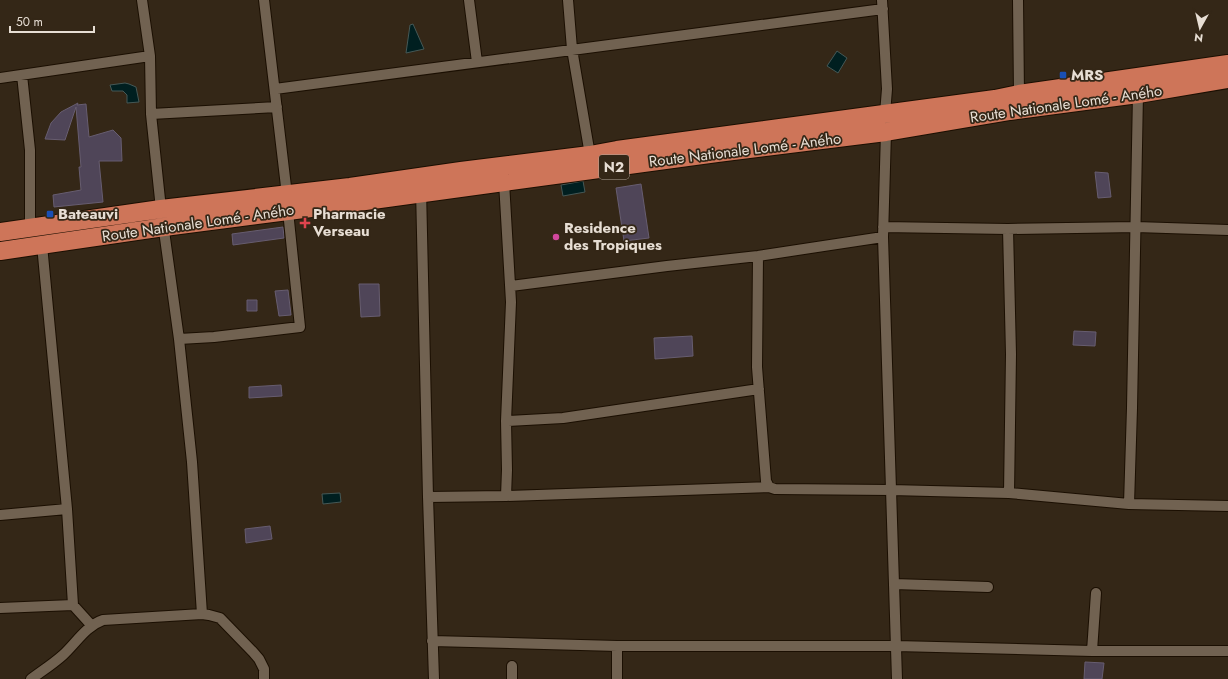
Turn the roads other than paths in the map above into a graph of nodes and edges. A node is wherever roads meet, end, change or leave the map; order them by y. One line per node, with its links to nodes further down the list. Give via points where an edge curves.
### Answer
1 (142, 0): 8 (street)
2 (264, 0): 14 (street)
3 (469, 0): 9 (street)
4 (568, 0): 7 (street)
5 (1018, 0): 15 (street)
6 (883, 5): 7 (street); 19 (street, via 887,89)
7 (572, 49): 9 (street); 21 (street)
8 (150, 56): 11 (street); 18 (street)
9 (477, 62): 14 (street)
10 (1228, 64): 15 (highway, Route Nationale Lomé - Aného / N2)
11 (22, 75): 12 (street); 28 (street, via 30,150)
12 (0, 78)
13 (1228, 79): 16 (highway, Route Nationale Lomé - Aného / N2)
14 (274, 89): 17 (street)
15 (1019, 94): 19 (highway, Route Nationale Lomé - Aného / N2)
16 (1138, 94): 20 (highway, Route Nationale Lomé - Aného / N2, via 1010,111); 27 (street)
17 (276, 106): 18 (street); 24 (street)
18 (151, 114): 25 (street)
19 (885, 114): 20 (street); 21 (highway, Route Nationale Lomé - Aného / N2)
20 (886, 132): 22 (highway, Route Nationale Lomé - Aného / N2); 32 (street)
21 (590, 155): 23 (highway, Route Nationale Lomé - Aného / N2)
22 (504, 182): 23 (highway, Route Nationale Lomé - Aného / N2); 36 (street)
23 (420, 185): 24 (highway, Route Nationale Lomé - Aného / N2, via 350,187); 44 (street)
24 (288, 203): 25 (highway, Route Nationale Lomé - Aného / N2); 26 (highway, Route Nationale Lomé - Aného / N2); 37 (street, via 300,327)
25 (161, 209): 26 (street); 28 (highway, Route Nationale Lomé - Aného / N2)
26 (164, 227): 33 (highway, Route Nationale Lomé - Aného / N2); 37 (street)
27 (1136, 227): 29 (street); 30 (street); 45 (street)
28 (30, 228): 31 (highway, Route Nationale Lomé - Aného / N2)
29 (1008, 229): 32 (street); 42 (street, via 1011,354)
30 (1228, 230)
31 (0, 232)
32 (883, 232): 35 (street); 41 (street)
33 (42, 245): 34 (highway, Route Nationale Lomé - Aného / N2); 47 (street)
34 (0, 251)
35 (758, 256): 36 (street); 38 (street)
36 (511, 286): 39 (street)
37 (179, 339): 54 (street, via 192,462)
38 (759, 389): 39 (street, via 563,418); 40 (street, via 766,481)
39 (506, 421): 43 (street)
40 (769, 487): 41 (street); 43 (street)
41 (891, 490): 42 (street); 49 (street)
42 (1009, 493): 45 (street)
43 (506, 496): 44 (street)
44 (428, 497): 56 (street)
45 (1129, 504): 46 (street)
46 (1228, 506)
47 (67, 509): 48 (street); 52 (street)
48 (0, 515)
49 (894, 584): 50 (street); 58 (street)
50 (988, 587)
51 (1096, 593): 59 (street)
52 (73, 605): 53 (street); 55 (street)
53 (0, 608)
54 (202, 614): 55 (street, via 103,620); 63 (street, via 220,618 253,652 264,669)
55 (92, 626): 62 (street, via 64,654)
56 (432, 641): 57 (street); 64 (street)
57 (617, 646): 58 (street); 66 (street)
58 (896, 646): 59 (street); 67 (street)
59 (1092, 651): 60 (street)
60 (1228, 651)
61 (512, 666): 65 (street)
62 (31, 679)
63 (264, 679)
64 (434, 679)
65 (512, 679)
66 (617, 679)
67 (897, 679)

